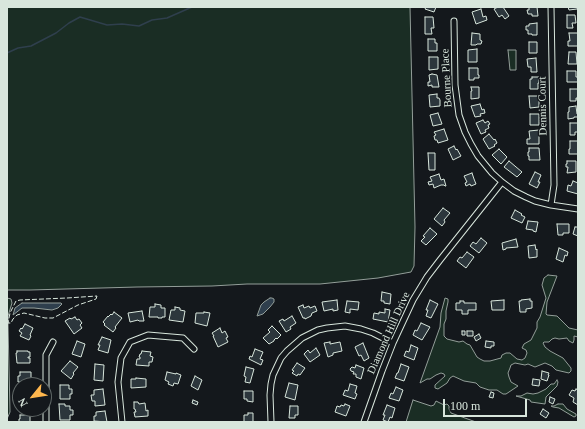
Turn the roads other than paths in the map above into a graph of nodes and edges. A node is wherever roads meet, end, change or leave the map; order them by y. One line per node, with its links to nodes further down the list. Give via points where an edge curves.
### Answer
1 (551, 7): 4 (street, Dennis Court, via 554,185)
2 (454, 21): 3 (street, Bourne Place, via 457,100 461,120 478,156)
3 (502, 182): 4 (street, Bourne Place, via 526,197); 7 (street, Diamond Hill Drive, via 427,277)
4 (551, 205): 5 (street, Bourne Place)
5 (578, 209)
6 (53, 342): 9 (street, via 46,355)
7 (393, 343): 11 (street, via 373,333 345,326 322,329 302,338 281,358 273,375 270,395); 12 (street, Diamond Hill Drive)
8 (194, 349): 10 (street, via 182,338 148,335 130,342 121,358 118,382)
9 (46, 422)
10 (122, 422)
11 (271, 422)
12 (364, 422)

